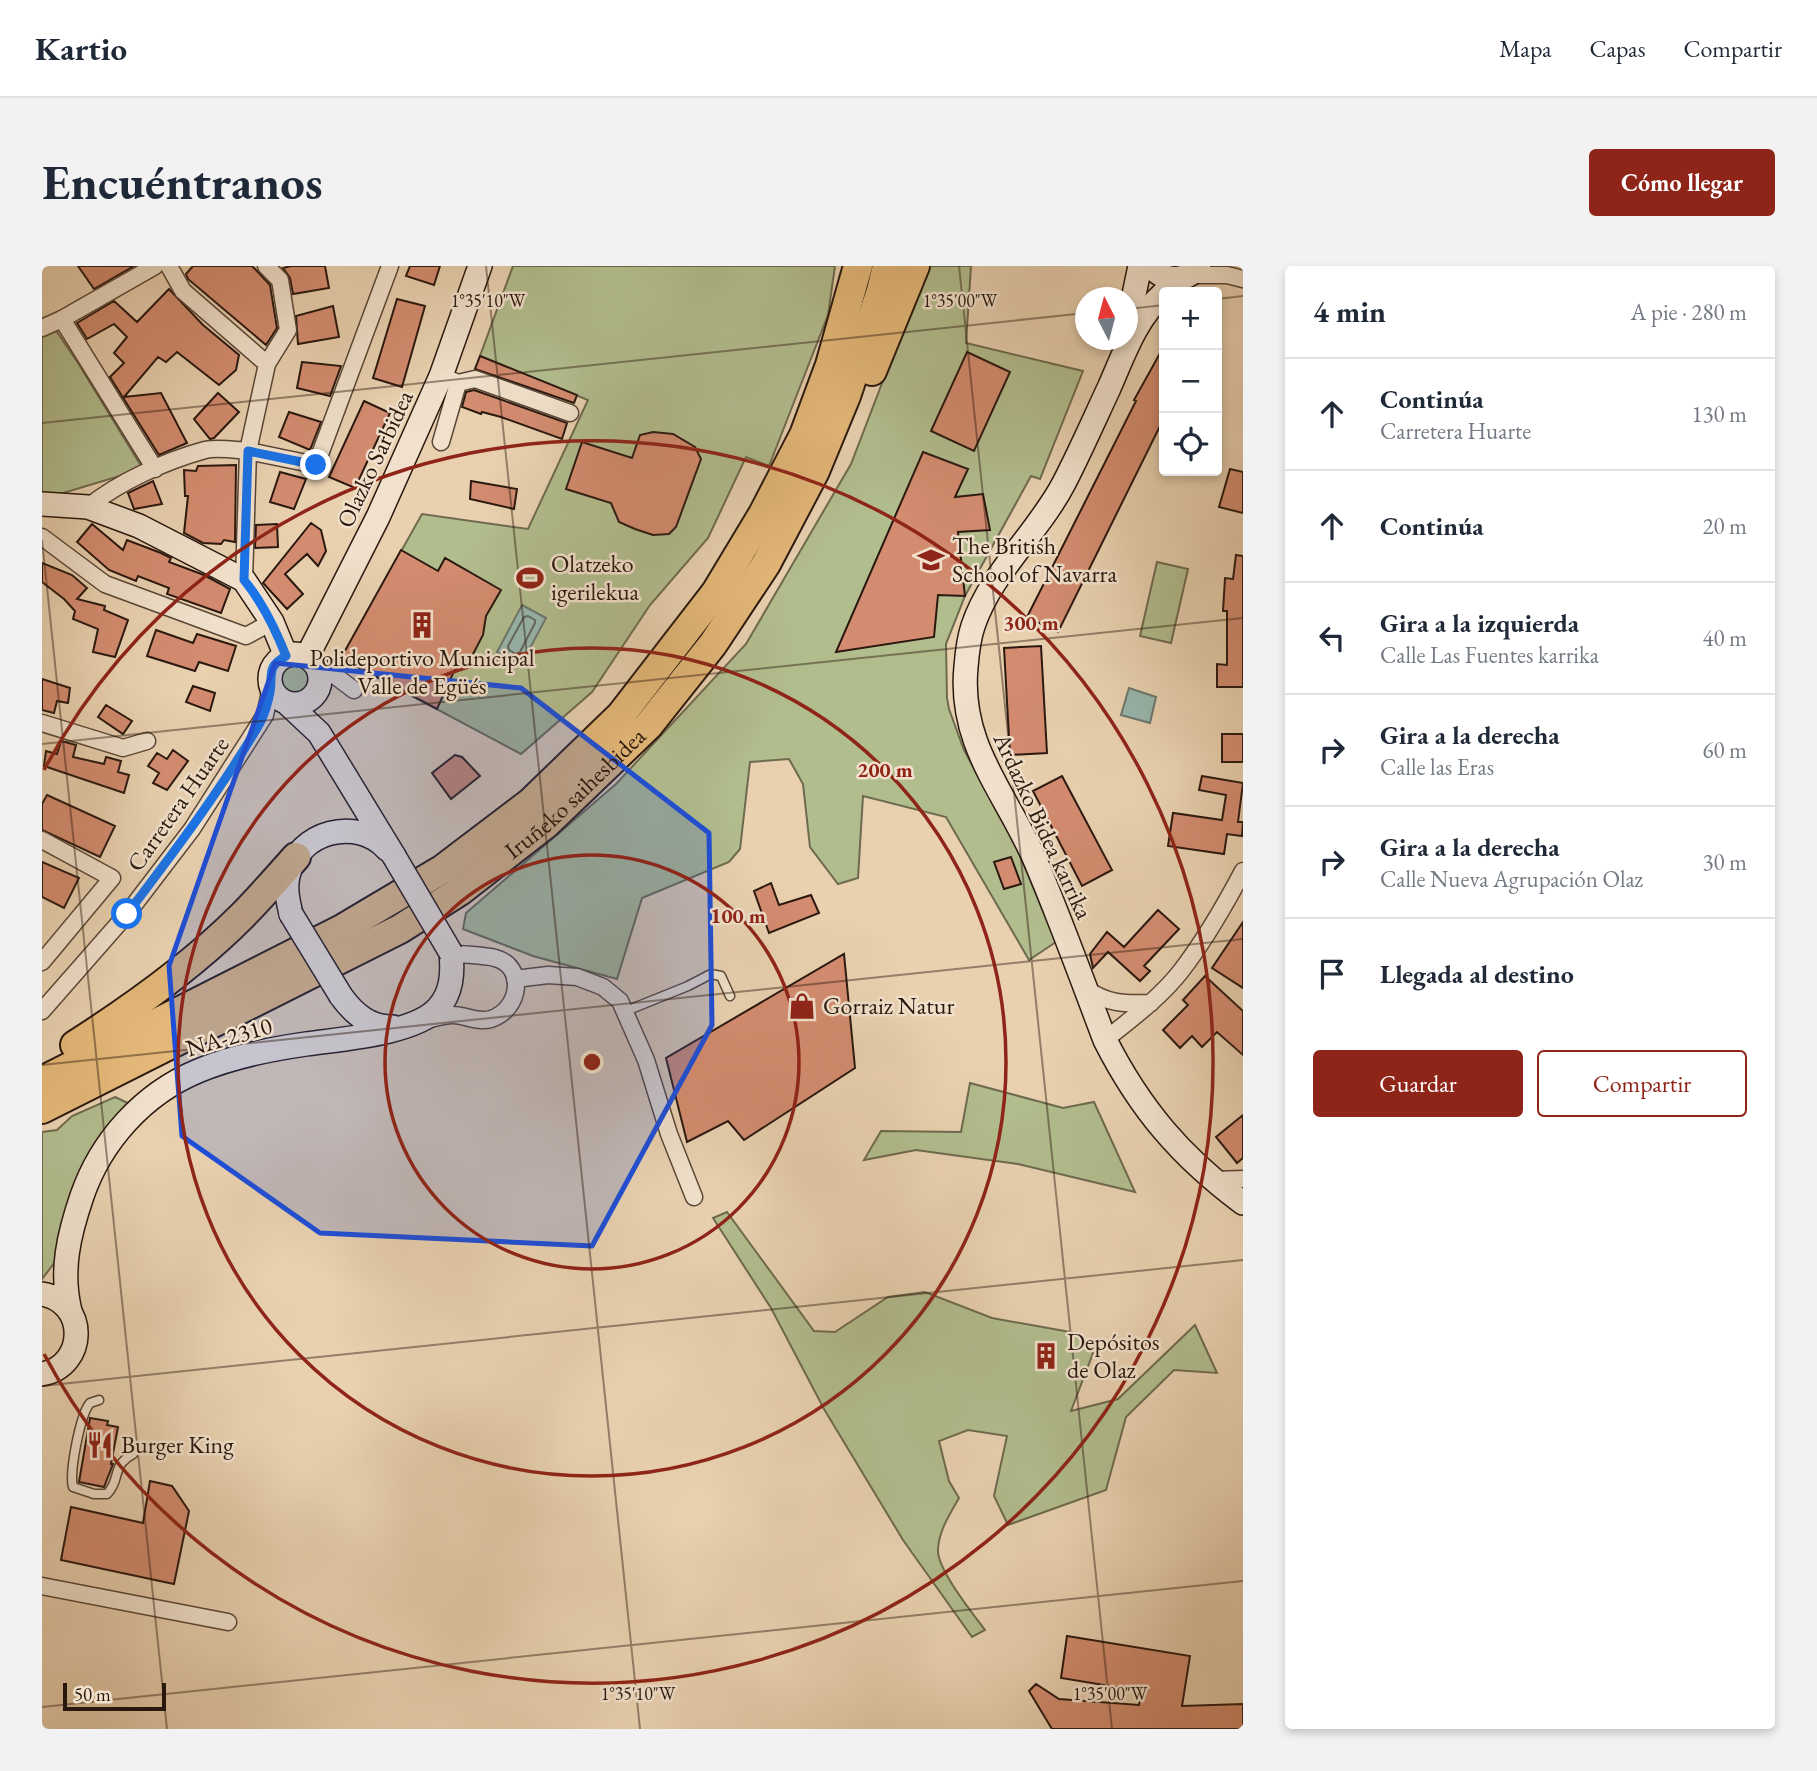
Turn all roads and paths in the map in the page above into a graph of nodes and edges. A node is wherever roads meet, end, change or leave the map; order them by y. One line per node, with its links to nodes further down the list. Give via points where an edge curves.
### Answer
1 (155, 266): 15 (street)
2 (169, 266): 19 (street, via 183,291)
3 (266, 266): 19 (street, via 280,280 288,330)
4 (390, 266): 24 (street, via 316,465)
5 (850, 266): 16 (highway)
6 (859, 266): 16 (highway, Iruñeko saihesbidea)
7 (887, 266): 31 (highway, Iruñeko saihesbidea, via 846,396 816,471 766,564)
8 (915, 266): 31 (highway, via 838,453 774,570)
9 (1140, 266): 14 (street)
10 (1152, 266): 13 (street, via 1163,276)
11 (480, 269): 21 (street, Olazko Sarbidea)
12 (1243, 279): 13 (street, via 1227,275)
13 (1180, 281): 20 (street, Ardazko Bidea karrika, via 1142,317)
14 (1136, 287)
15 (62, 319): 17 (street); 25 (street)
16 (844, 322): 59 (highway, Iruñeko saihesbidea, via 804,435 764,514 716,592 621,715 539,794 443,869 342,929)
17 (42, 328)
18 (1122, 350): 20 (street, Ardazko Bidea karrika)
19 (267, 364): 24 (street)
20 (1118, 366): 49 (street, Ardazko Bidea karrika, via 1063,486 1001,574 973,626 964,685 975,745 1037,865)
21 (450, 379): 22 (street, via 475,379); 23 (street); 32 (street, Olazko Sarbidea, via 378,517)
22 (570, 413)
23 (441, 442)
24 (248, 451): 25 (street, via 207,450); 29 (street)
25 (155, 469): 27 (street, via 108,491)
26 (42, 504): 27 (street)
27 (88, 508): 29 (street, via 139,526)
28 (42, 537): 30 (street, via 105,584 209,623 246,636)
29 (244, 580): 30 (street)
30 (272, 622): 32 (street)
31 (713, 644): 40 (highway, Iruñeko saihesbidea, via 648,726)
32 (309, 672): 33 (street, via 279,660 270,673); 34 (street, via 304,702); 37 (street)
33 (271, 688): 34 (street); 35 (street, Carretera Huarte)
34 (288, 704): 35 (street); 37 (street)
35 (265, 715): 54 (street, Carretera Huarte, via 192,829 127,914)
36 (42, 723): 38 (street, via 123,748)
37 (319, 733): 39 (street)
38 (147, 741)
39 (346, 777): 41 (street, via 350,803 344,821); 43 (street)
40 (540, 829): 60 (highway, Iruñeko saihesbidea, via 460,891 400,929); 61 (highway, via 488,877 394,941)
41 (326, 834): 43 (street, via 364,833); 44 (street)
42 (42, 840): 47 (street, via 112,878)
43 (394, 856): 46 (street, bridge)
44 (296, 857): 50 (street, bridge, via 286,895 291,914); 58 (highway, via 241,917 185,966)
45 (1243, 871): 52 (street, via 1180,972)
46 (451, 953): 48 (street, via 495,958 508,965); 55 (street, via 449,991 438,1008)
47 (42, 962)
48 (515, 979): 53 (street, via 577,978 603,987); 55 (street, via 516,997 506,1011 489,1020 455,1014)
49 (1085, 988): 52 (street, via 1099,998 1123,1004); 56 (street, Ardazko Bidea karrika)
50 (341, 996): 55 (street, via 367,1021 385,1027); 57 (street, via 338,1025)
51 (730, 996): 53 (lane, via 721,976 711,974)
52 (1151, 1003): 56 (street)
53 (626, 1010): 64 (street)
54 (42, 1011)
55 (414, 1023): 57 (street, NA-2310)
56 (1105, 1040): 63 (street, Ardazko Bidea karrika, via 1150,1116)
57 (308, 1044): 66 (street, NA-2310, via 198,1070 140,1108 110,1141 93,1170)
58 (42, 1066)
59 (42, 1081)
60 (42, 1109)
61 (42, 1122)
62 (1243, 1179): 63 (street)
63 (1213, 1180): 65 (street, Ardazko Bidea karrika)
64 (694, 1197)
65 (1243, 1203)
66 (64, 1264): 67 (street); 68 (street)
67 (42, 1292): 68 (street)
68 (70, 1311): 69 (street, via 76,1323 74,1350 67,1361)
69 (49, 1372): 70 (street)
70 (42, 1393)
71 (99, 1400): 72 (lane, via 90,1403 83,1417 72,1475 74,1487 107,1494 121,1462)
72 (133, 1454)
73 (42, 1586): 74 (street)
74 (228, 1622)

